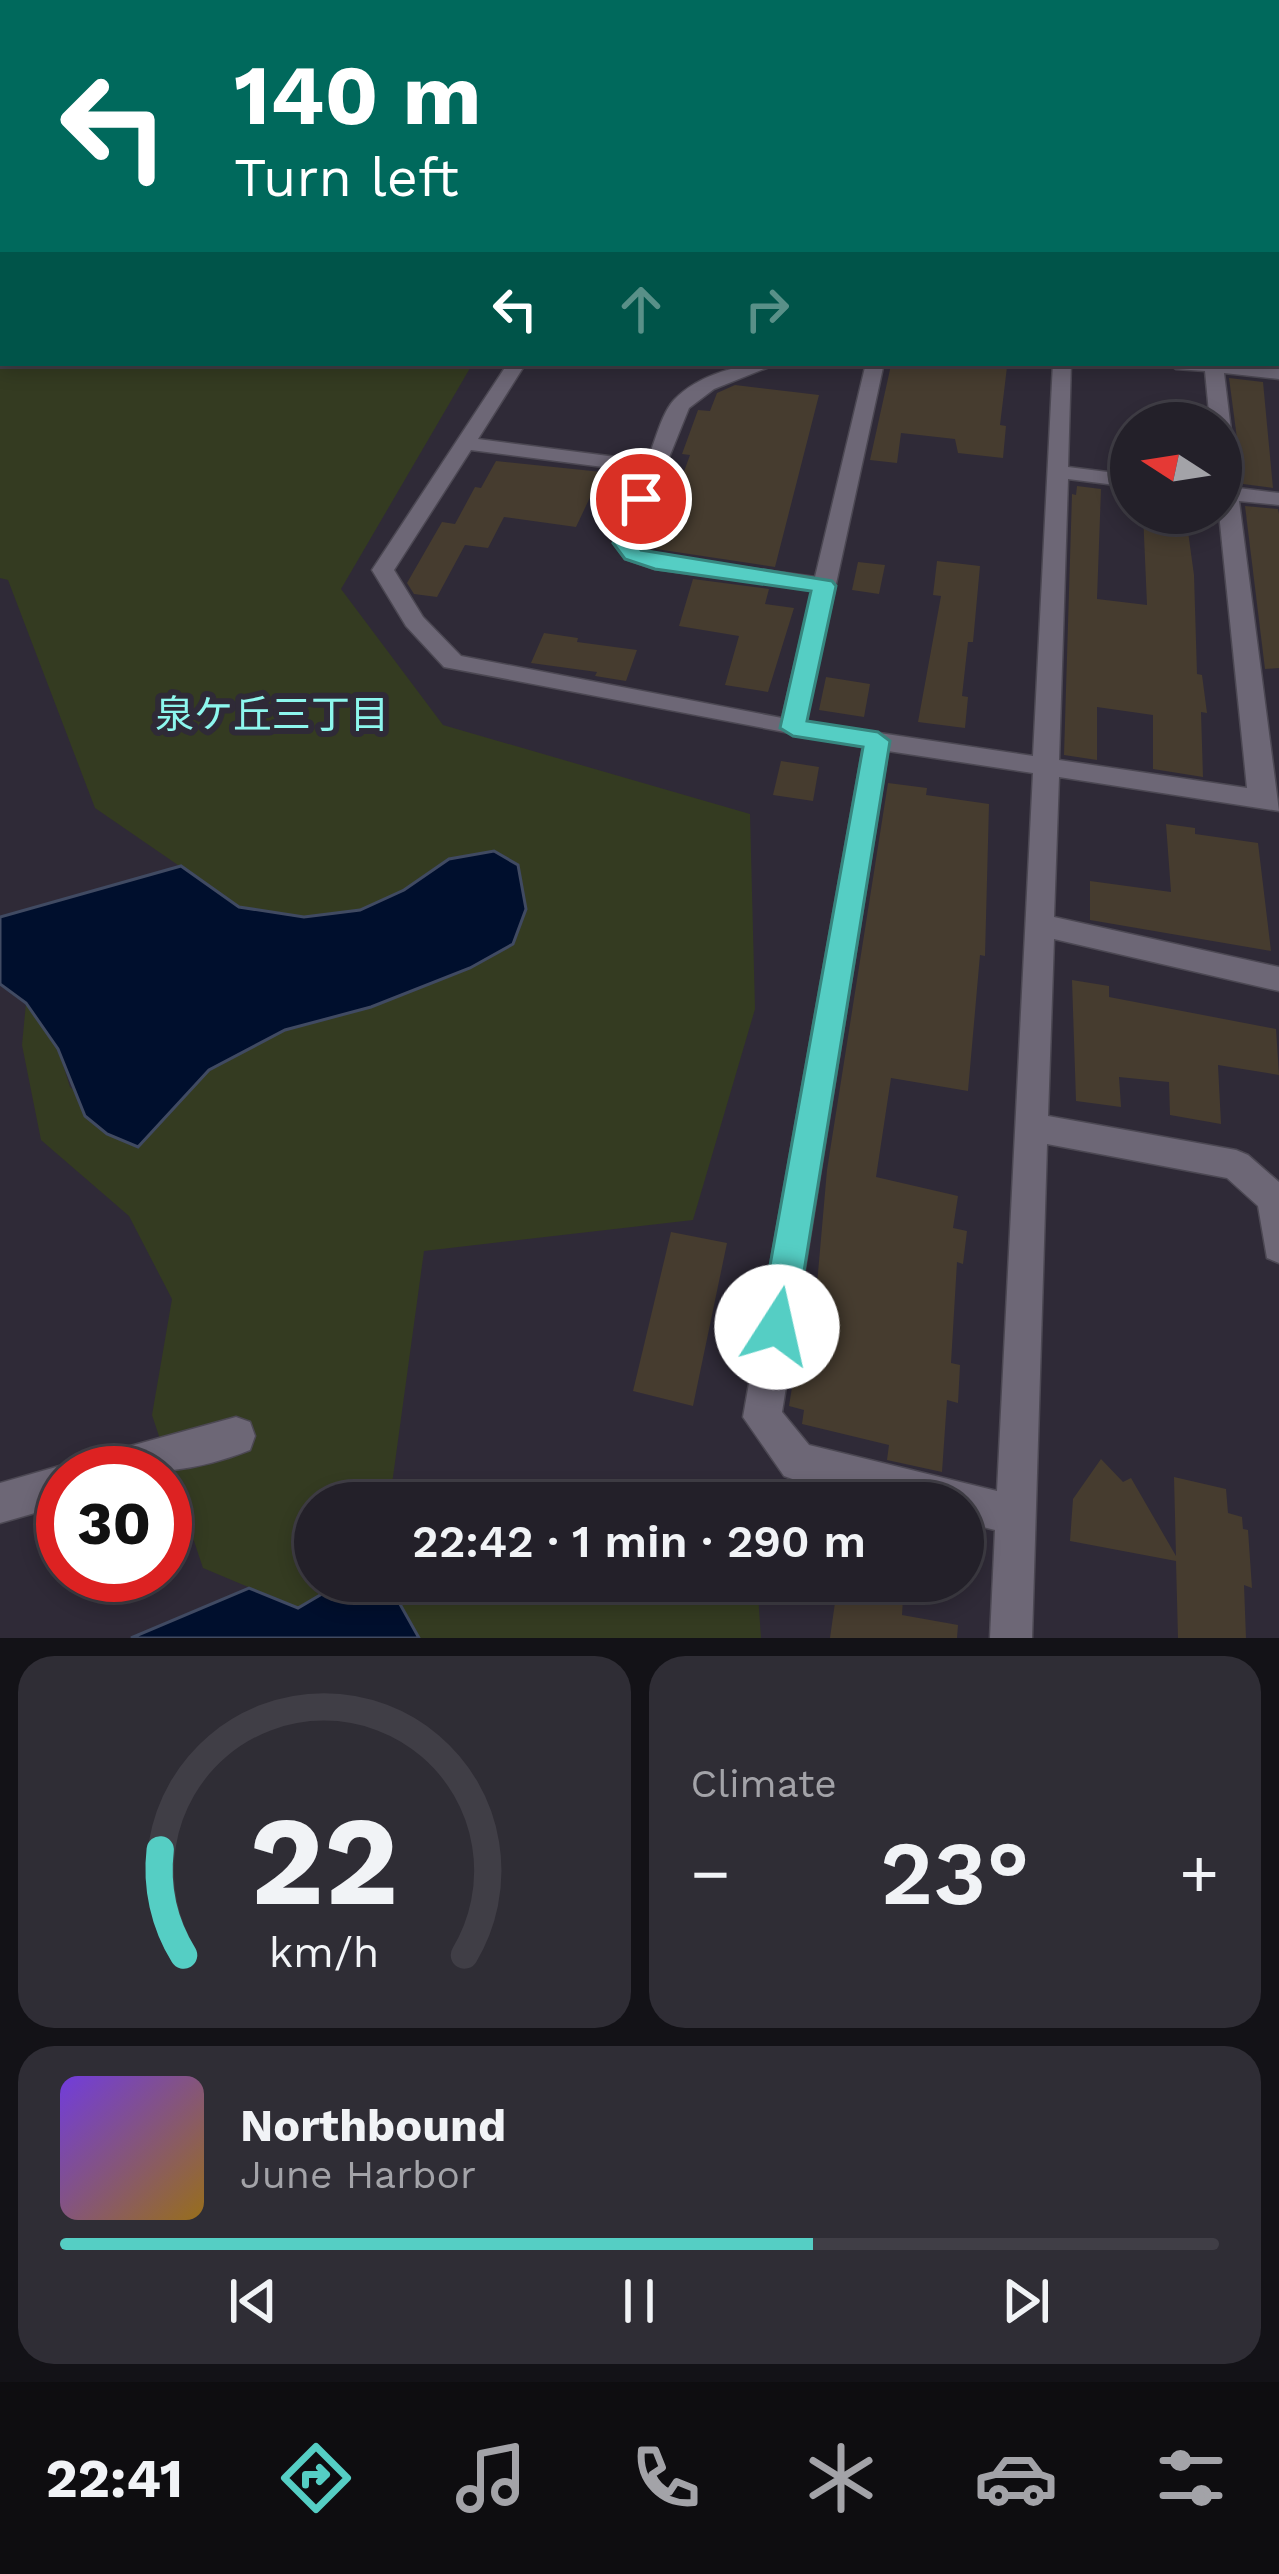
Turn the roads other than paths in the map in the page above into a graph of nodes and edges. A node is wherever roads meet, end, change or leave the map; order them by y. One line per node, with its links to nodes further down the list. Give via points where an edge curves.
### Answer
1 (515, 366): 9 (street)
2 (762, 366): 10 (street, via 689,395)
3 (874, 366): 16 (street)
4 (1062, 366): 11 (street)
5 (1199, 366): 6 (street)
6 (1214, 368): 7 (street); 8 (street)
7 (1279, 374)
8 (1217, 402)
9 (464, 443): 10 (street); 17 (street, via 382,571 453,662)
10 (655, 468): 16 (street, via 624,543 633,554)
11 (1058, 472): 12 (street); 19 (street)
12 (1110, 478)
13 (1242, 494): 14 (street)
14 (1279, 499)
15 (1232, 534): 20 (street)
16 (824, 586): 17 (street)
17 (793, 728): 18 (street)
18 (878, 741): 19 (street); 29 (street, via 762,1417 798,1462)
19 (1046, 766): 20 (street); 21 (street)
20 (1271, 801)
21 (1039, 925): 22 (street); 23 (street)
22 (1279, 979)
23 (1031, 1126): 24 (street, via 1236,1165 1274,1199); 29 (street)
24 (1279, 1247)
25 (236, 1436): 26 (street)
26 (192, 1448)
27 (36, 1493): 28 (street)
28 (0, 1503)
29 (1016, 1515): 30 (street)
30 (1011, 1638)

